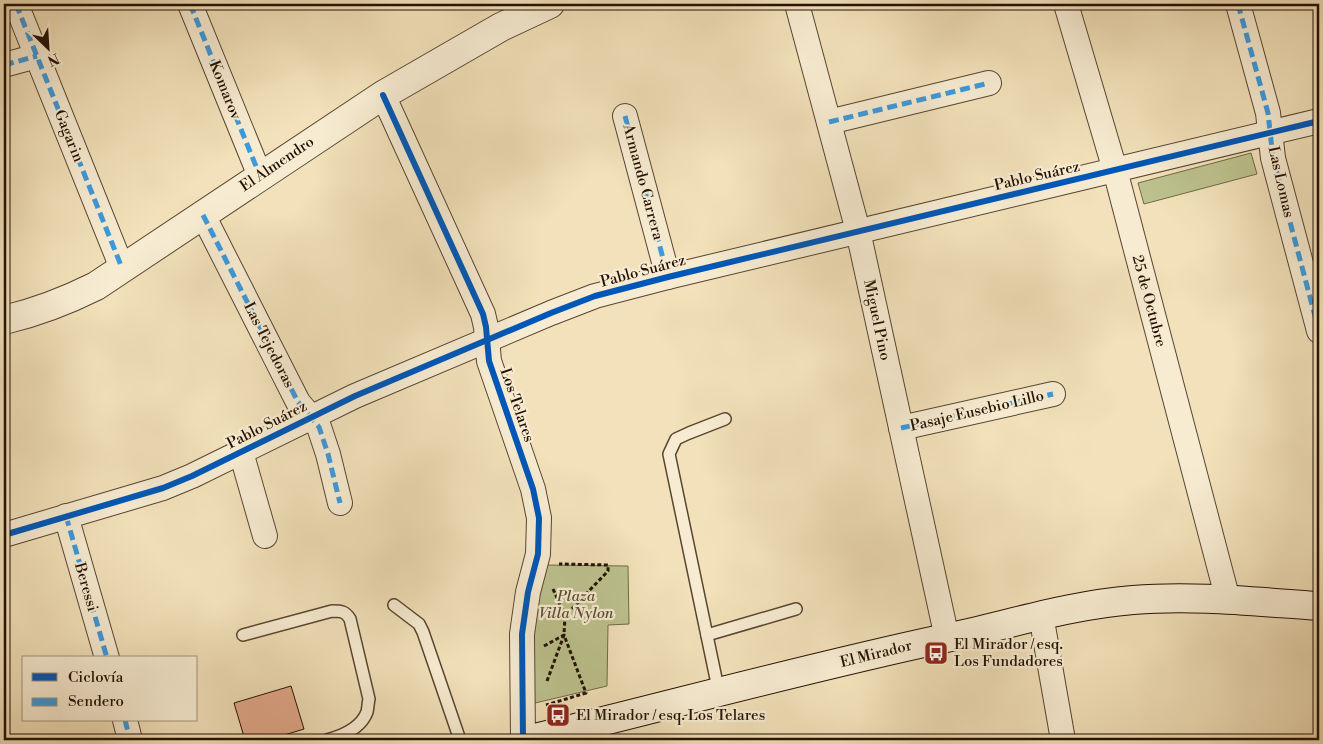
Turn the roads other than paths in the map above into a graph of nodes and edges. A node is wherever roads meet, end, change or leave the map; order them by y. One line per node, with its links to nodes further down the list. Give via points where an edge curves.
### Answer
1 (16, 4): 7 (street, Gagarin)
2 (190, 4): 16 (street, Komarov)
3 (550, 4): 10 (main road, El Almendro, via 501,27)
4 (798, 4): 13 (street, Miguel Pino)
5 (1066, 4): 15 (street, 25 de Octubre)
6 (1238, 4): 14 (street, Las Lomas, via 1268,114)
7 (37, 56): 8 (street); 19 (street, Gagarin)
8 (4, 65)
9 (989, 83): 13 (street)
10 (383, 95): 16 (main road, El Almendro); 23 (street, Los Telares, via 483,314)
11 (625, 116): 20 (street, Armando Carrera)
12 (1319, 121): 14 (street, Pablo Suárez)
13 (829, 122): 18 (street, Miguel Pino)
14 (1270, 134): 15 (street, Pablo Suárez); 22 (street, Las Lomas, via 1273,158)
15 (1115, 170): 18 (street, Pablo Suárez); 33 (street, 25 de Octubre)
16 (260, 176): 17 (main road, El Almendro)
17 (203, 215): 19 (main road, El Almendro); 25 (street, Las Tejedoras, via 298,402)
18 (858, 231): 20 (street, Pablo Suárez); 27 (street, Miguel Pino)
19 (122, 268): 21 (main road, El Almendro, via 69,300 36,313)
20 (668, 277): 23 (street, Pablo Suárez, via 596,296)
21 (4, 320)
22 (1319, 331)
23 (487, 340): 25 (street, Pablo Suárez); 48 (street, Los Telares, via 489,362 537,503 540,533 525,611 522,658 530,709)
24 (1053, 394): 27 (street, Pasaje Eusebio Lillo)
25 (310, 417): 28 (street, Pablo Suárez); 29 (street, Las Tejedoras, via 324,439)
26 (725, 419): 39 (lane, via 676,439 669,454)
27 (901, 428): 40 (street, Miguel Pino)
28 (240, 452): 30 (street, Pablo Suárez, via 163,488); 32 (street)
29 (340, 503)
30 (66, 516): 31 (street, Pablo Suárez); 41 (street, Beressi)
31 (4, 535)
32 (265, 536)
33 (1228, 600): 35 (main road, El Mirador); 37 (main road, El Mirador, via 1132,600)
34 (394, 605): 47 (lane, via 423,632)
35 (1319, 606)
36 (796, 609): 39 (lane)
37 (1041, 615): 40 (main road, El Mirador); 50 (street)
38 (243, 634): 44 (lane, via 332,611 346,613 369,699 362,720)
39 (706, 635): 42 (lane)
40 (947, 638): 42 (main road, El Mirador)
41 (106, 656)
42 (719, 693): 49 (main road, El Mirador)
43 (126, 722): 45 (street)
44 (341, 738): 46 (lane)
45 (130, 740)
46 (327, 740)
47 (460, 740)
48 (523, 740)
49 (527, 740)
50 (1063, 740)

